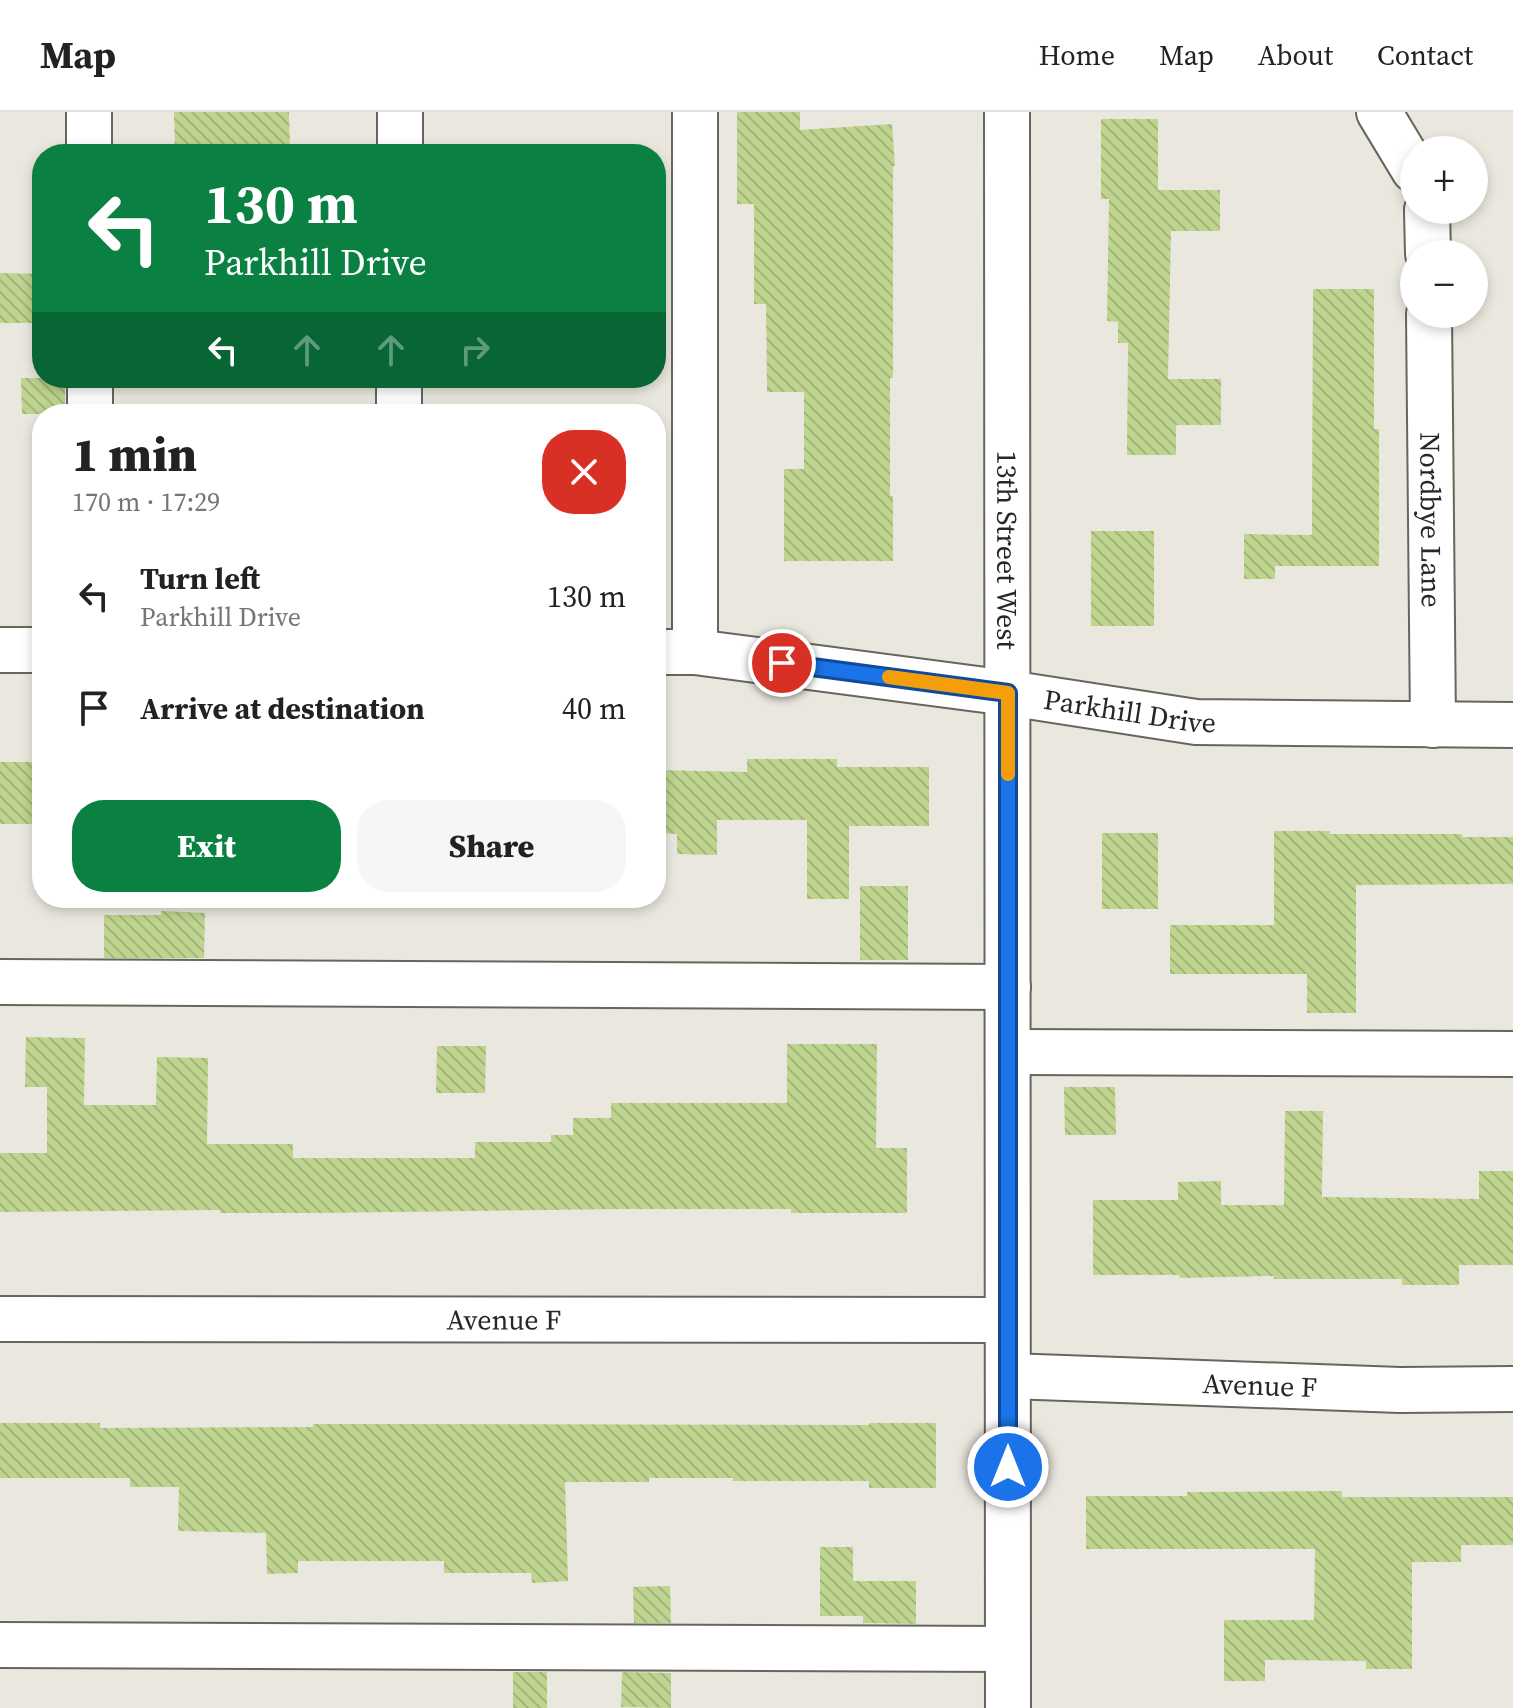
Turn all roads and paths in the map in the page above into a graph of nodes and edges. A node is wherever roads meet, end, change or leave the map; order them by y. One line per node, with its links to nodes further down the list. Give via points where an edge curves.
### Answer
1 (89, 112): 6 (street)
2 (400, 112): 7 (street)
3 (695, 112): 12 (street)
4 (1007, 112): 13 (street, 13th Street West)
5 (1379, 112): 8 (street)
6 (89, 144)
7 (400, 144)
8 (1400, 147)
9 (1429, 328): 14 (street, Nordbye Lane)
10 (0, 650): 11 (street)
11 (32, 650)
12 (675, 652): 13 (street, Parkhill Drive)
13 (1008, 693): 14 (street, Parkhill Drive, via 1196,722); 17 (street, 13th Street West)
14 (1433, 725): 15 (street, Parkhill Drive)
15 (1513, 725)
16 (0, 982): 17 (street)
17 (1008, 987): 18 (street, 13th Street West)
18 (1008, 1052): 19 (street); 21 (street, 13th Street West)
19 (1513, 1054)
20 (0, 1319): 21 (street, Avenue F)
21 (1007, 1320): 22 (street, 13th Street West)
22 (1008, 1376): 23 (street, Avenue F); 25 (street, 13th Street West)
23 (1513, 1389)
24 (0, 1645): 25 (street)
25 (1008, 1649): 26 (street, 13th Street West)
26 (1008, 1708)

